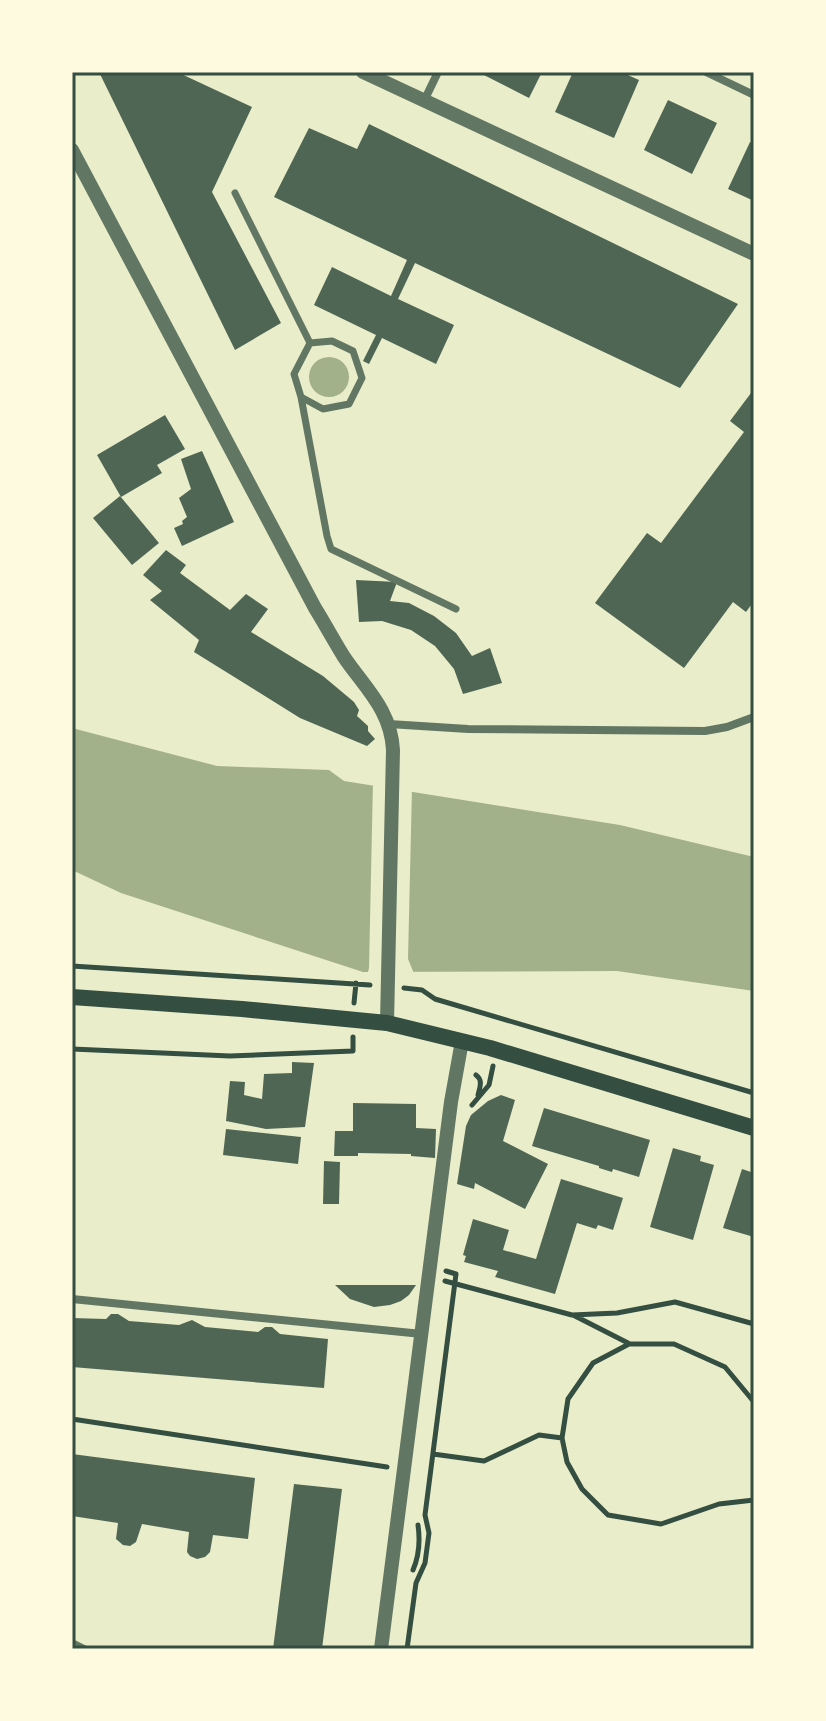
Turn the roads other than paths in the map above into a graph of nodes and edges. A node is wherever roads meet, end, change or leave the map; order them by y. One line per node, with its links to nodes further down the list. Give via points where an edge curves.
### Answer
1 (363, 72): 5 (street)
2 (438, 72): 5 (street)
3 (706, 72): 4 (street)
4 (754, 95)
5 (424, 101): 8 (street)
6 (72, 150): 13 (street, via 315,608)
7 (235, 193): 9 (street)
8 (754, 254)
9 (310, 343): 10 (street, via 294,374); 10 (street, via 332,341 353,351 362,378 349,404 323,409)
10 (301, 397): 11 (street, via 331,549)
11 (456, 609)
12 (754, 717): 13 (street, via 705,731)
13 (389, 724): 15 (street, via 393,750)
14 (72, 997): 15 (main road)
15 (387, 1023): 16 (main road)
16 (462, 1041): 17 (main road); 19 (street)
17 (754, 1128)
18 (72, 1299): 19 (street)
19 (422, 1334): 22 (street)
20 (72, 1643): 21 (street)
21 (84, 1649)
22 (381, 1649)

